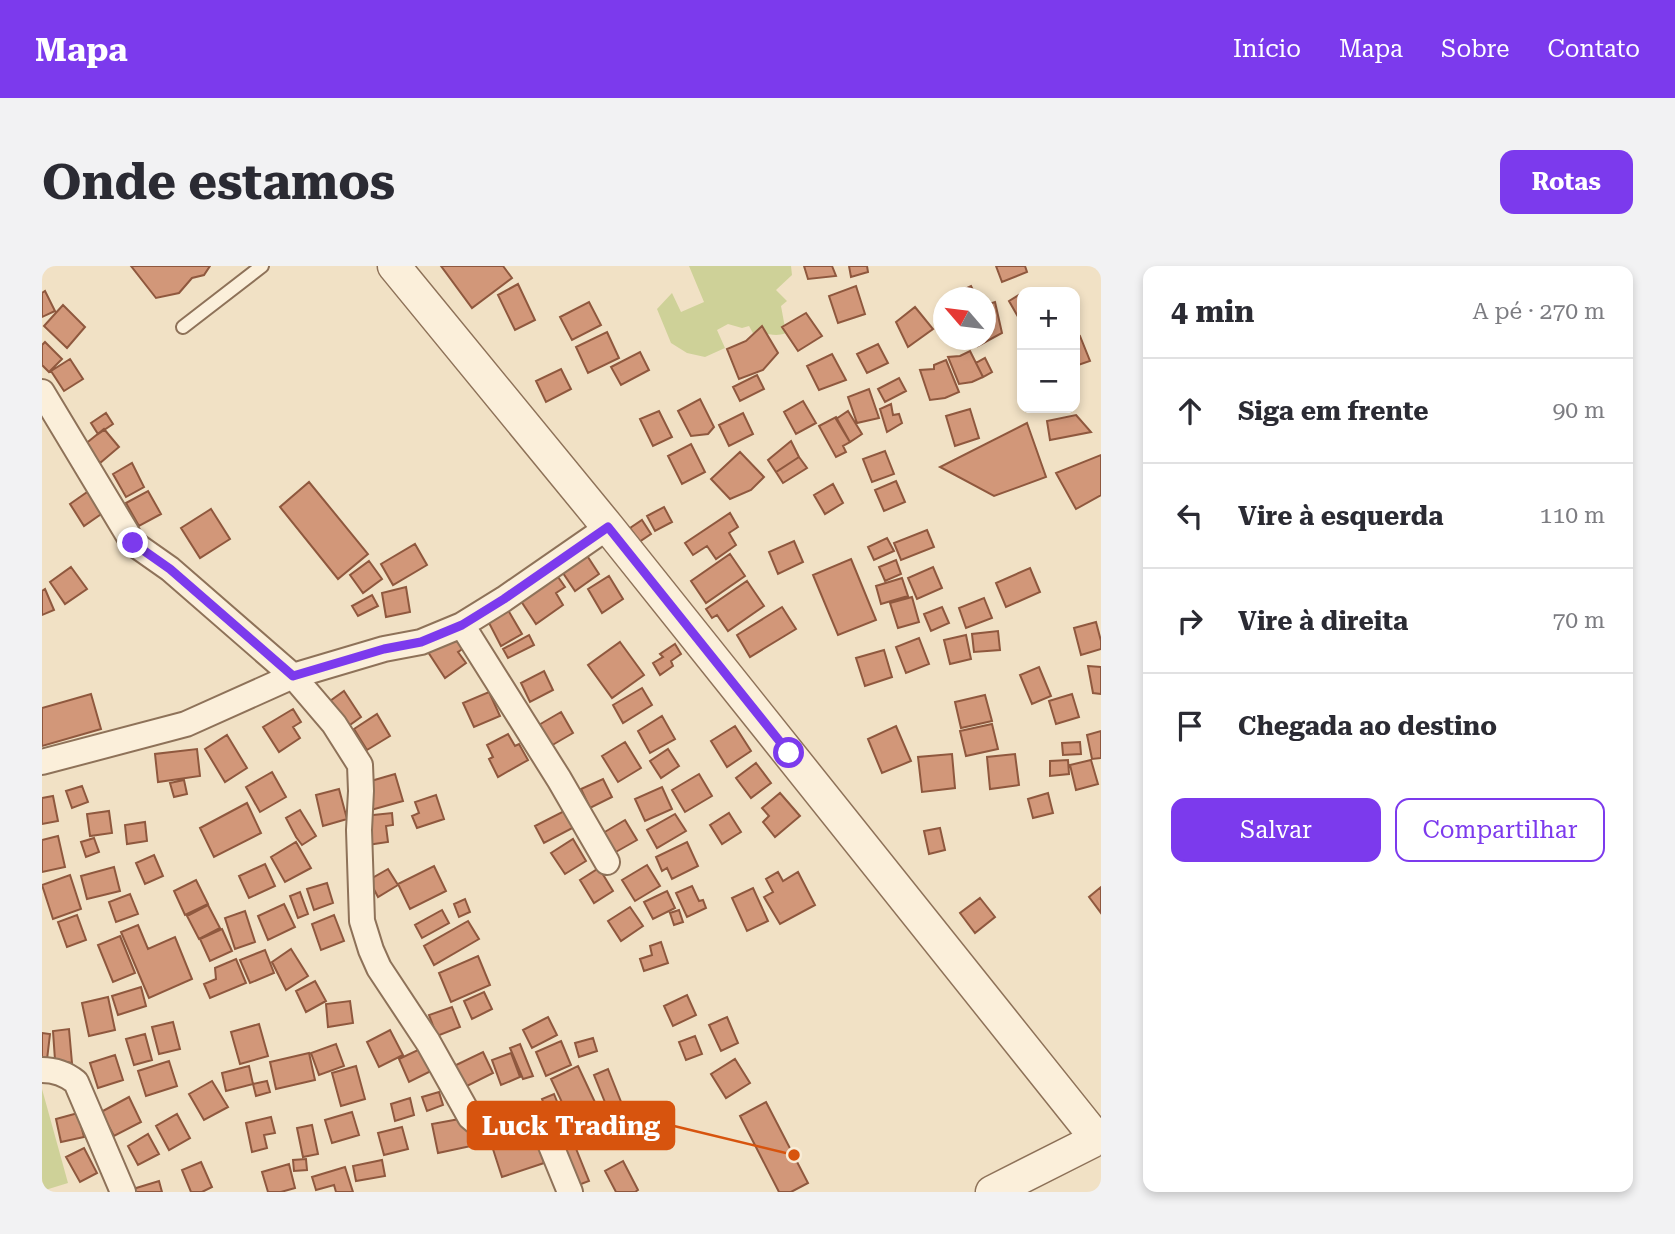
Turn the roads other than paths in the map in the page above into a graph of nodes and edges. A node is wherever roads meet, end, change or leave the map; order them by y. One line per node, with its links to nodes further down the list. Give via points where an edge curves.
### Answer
1 (262, 266): 3 (lane)
2 (394, 266): 5 (street)
3 (183, 327)
4 (42, 391): 7 (street, via 133,543 170,569)
5 (608, 527): 6 (street); 11 (street)
6 (462, 625): 7 (street, via 421,642); 9 (street)
7 (293, 676): 8 (street, via 186,724); 13 (street, via 334,724 360,765 362,921 379,968 470,1117 481,1125 526,1124 541,1129)
8 (42, 762)
9 (607, 862)
10 (42, 1070): 12 (street, via 67,1075 76,1082)
11 (1099, 1143): 14 (street)
12 (123, 1192)
13 (570, 1192)
14 (992, 1192)

